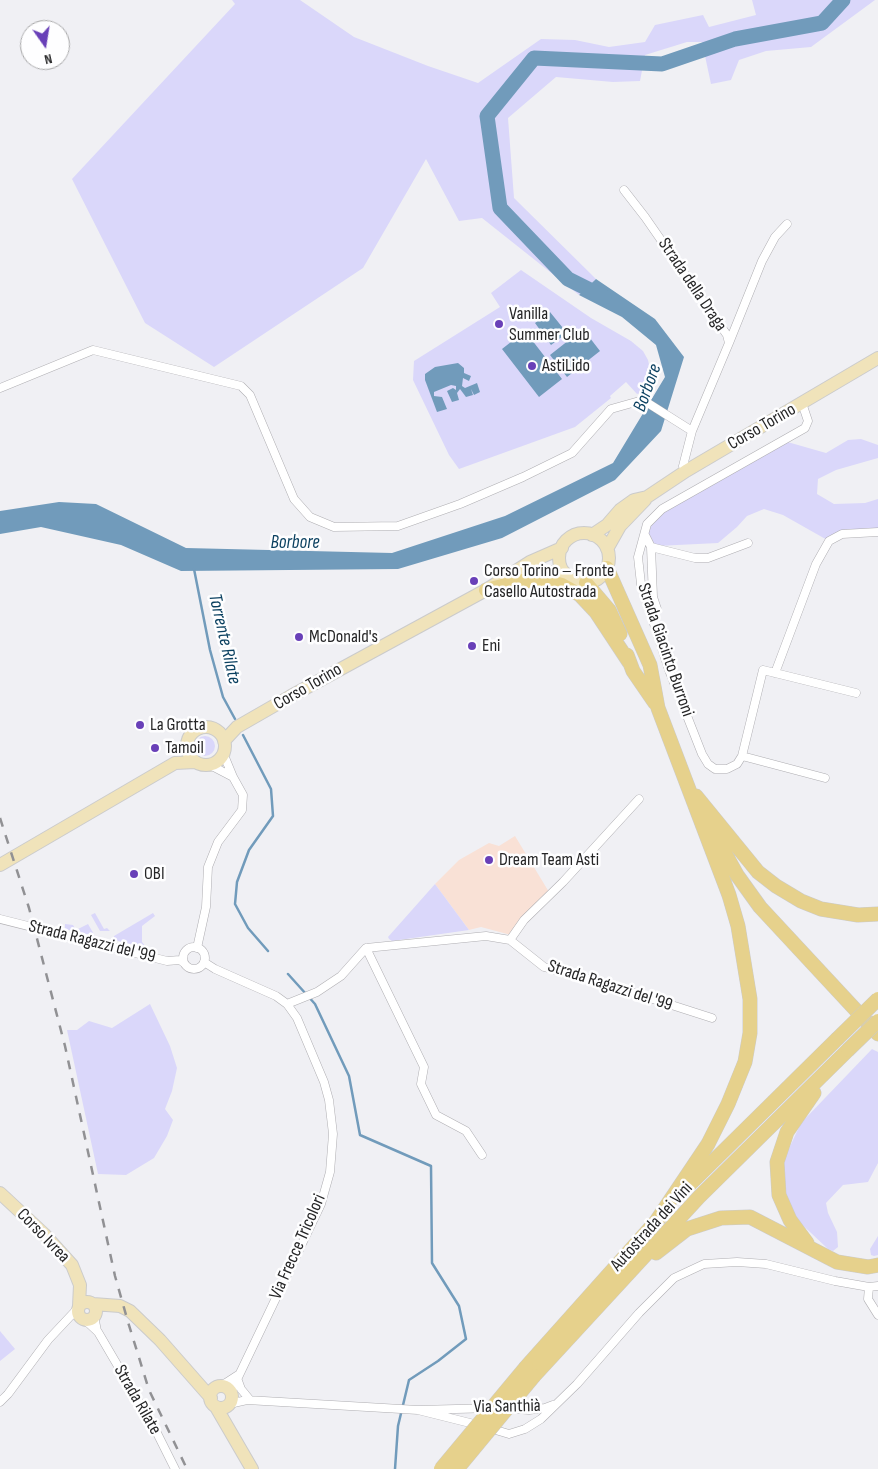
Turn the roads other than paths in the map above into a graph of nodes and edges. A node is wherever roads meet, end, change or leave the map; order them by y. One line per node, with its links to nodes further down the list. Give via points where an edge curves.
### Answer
1 (624, 190): 3 (street, Strada della Draga, via 722,327)
2 (787, 224): 3 (street, via 762,262)
3 (729, 343): 7 (street, Strada della Draga)
4 (878, 358): 6 (main road, Corso Torino)
5 (0, 388): 7 (street, via 93,350 241,386 250,396 294,499 310,517 334,527 398,526 460,504 572,452 611,409 643,400)
6 (802, 403): 8 (main road, Corso Torino); 12 (street, Strada Giacinto Burroni, via 808,421 805,428 662,510 647,524)
7 (692, 431): 8 (street, Strada della Draga, via 683,466)
8 (686, 471): 9 (main road, Corso Torino)
9 (647, 497): 11 (main road, Corso Torino, via 630,502); 16 (main road, Corso Torino, via 620,526)
10 (878, 532): 23 (street, via 842,534 830,541 816,564)
11 (592, 535): 15 (main road, Corso Torino, via 571,538); 16 (main road)
12 (645, 535): 14 (street); 29 (street, Strada Giacinto Burroni, via 638,557 641,584 669,670 702,754 715,770 727,770)
13 (748, 543): 14 (street, via 708,558)
14 (651, 547): 21 (street, via 653,597)
15 (562, 548): 18 (main road, via 560,564); 20 (main road, Corso Torino, via 530,562)
16 (607, 549): 17 (main road, Corso Torino)
17 (607, 568): 19 (main road, via 598,578); 25 (highway, via 650,665)
18 (564, 572): 19 (main road, Corso Torino, via 573,580); 20 (main road, Corso Torino, via 522,576)
19 (586, 583): 22 (highway, via 609,610)
20 (486, 590): 22 (highway, via 522,581 562,585 580,595 596,612); 26 (main road, Corso Torino)
21 (657, 609)
22 (629, 662): 25 (highway)
23 (775, 673): 24 (street); 29 (street, via 764,670)
24 (856, 694)
25 (658, 708): 35 (highway)
26 (220, 736): 27 (main road, via 206,727 195,731 188,740); 28 (main road)
27 (187, 748): 30 (main road); 31 (main road)
28 (222, 756): 32 (main road); 33 (street)
29 (742, 756): 34 (street)
30 (195, 762): 31 (main road); 32 (main road)
31 (175, 764): 37 (main road)
32 (210, 765): 33 (street)
33 (233, 777): 41 (street, via 243,795 242,810 218,842 208,867 206,906)
34 (825, 778)
35 (689, 788): 38 (highway, via 758,872 776,886 822,910); 49 (highway, via 737,876 760,907); 53 (highway, via 738,926 749,988 750,1033 745,1062 719,1124)
36 (639, 799): 40 (street, via 524,920)
37 (0, 865)
38 (878, 914)
39 (0, 919): 44 (street, Strada Ragazzi del '99)
40 (510, 940): 42 (street, Strada Ragazzi del '99, via 486,936); 47 (street, Strada Ragazzi del '99, via 544,967)
41 (197, 948): 43 (street, via 204,955); 44 (street, via 187,950 183,956)
42 (366, 948): 46 (street, via 341,976 317,992); 51 (street, via 424,1067 421,1084 436,1115 466,1131)
43 (204, 962): 44 (street, via 196,969); 46 (street)
44 (184, 963)
45 (878, 999): 53 (highway, Autostrada dei Vini, bridge, via 689,1184)
46 (287, 1004): 62 (street, Via Frecce Tricolori, via 297,1018 326,1091 333,1134 330,1172 321,1204)
47 (712, 1018)
48 (878, 1021): 50 (highway, Autostrada dei Vini, bridge)
49 (878, 1034)
50 (848, 1050): 54 (highway, via 787,1132 777,1162 779,1195 790,1220); 60 (highway, Autostrada dei Vini, via 699,1197)
51 (482, 1155)
52 (0, 1193): 58 (main road, Corso Ivrea, via 66,1257 80,1285)
53 (655, 1223): 61 (highway, Autostrada dei Vini)
54 (812, 1250): 55 (highway, via 837,1262 868,1267); 60 (highway, via 750,1217 721,1218 687,1229 652,1256 588,1325)
55 (878, 1265)
56 (878, 1286): 57 (street)
57 (869, 1287): 59 (street, via 868,1299); 65 (street, via 766,1264 704,1264 674,1278)
58 (87, 1311): 63 (main road, via 126,1308 153,1332 196,1382); 66 (street, via 65,1321); 68 (street, Strada Rilate)
59 (878, 1315)
60 (565, 1342): 61 (highway, Autostrada dei Vini)
61 (530, 1372): 70 (highway, Autostrada dei Vini, bridge); 71 (highway, Autostrada dei Vini, bridge)
62 (238, 1376): 63 (street, Via Frecce Tricolori); 64 (street, via 241,1389)
63 (223, 1397): 64 (street, Via Santhià); 69 (main road, via 228,1425)
64 (249, 1400): 67 (street, Via Santhià)
65 (559, 1401): 67 (street, Via Santhià, via 545,1408 529,1410 478,1407); 67 (street, Via Santhià, via 541,1419 509,1434)
66 (0, 1402)
67 (418, 1410)
68 (175, 1469)
69 (252, 1469)
70 (441, 1469)
71 (457, 1469)

